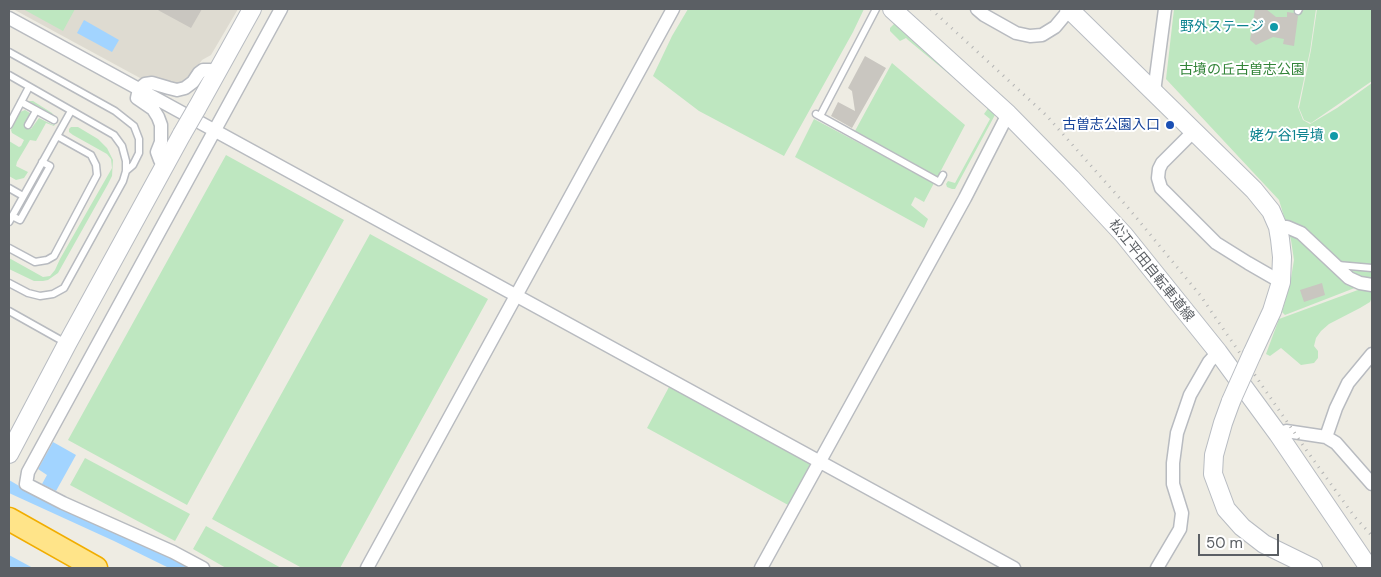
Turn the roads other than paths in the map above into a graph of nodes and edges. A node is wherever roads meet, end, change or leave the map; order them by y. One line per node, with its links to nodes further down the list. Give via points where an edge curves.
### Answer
1 (252, 9): 11 (street)
2 (281, 9): 23 (street)
3 (673, 9): 40 (street)
4 (876, 9): 29 (lane, via 818,115 939,182)
5 (892, 9): 19 (street, 松江平田自転車道線)
6 (977, 9): 7 (street, via 1016,33 1030,36 1042,35 1055,27)
7 (1070, 9): 15 (street)
8 (1166, 9): 15 (street)
9 (9, 18): 14 (street)
10 (9, 52): 28 (lane, via 115,111 134,126 139,139 139,153)
11 (216, 72): 14 (street, via 203,70 193,82 177,90 152,83); 27 (street, bridge)
12 (9, 76): 13 (lane)
13 (29, 87): 16 (lane); 18 (lane)
14 (139, 89): 23 (street); 27 (street, via 137,98 152,110 161,125 157,152)
15 (1154, 92): 24 (street)
16 (21, 102): 17 (lane); 21 (lane)
17 (36, 111): 20 (lane); 22 (lane)
18 (71, 111): 25 (lane); 28 (lane, via 114,135 122,146)
19 (1008, 114): 43 (street, 松江平田自転車道線, via 1124,235); 48 (street)
20 (54, 120)
21 (9, 124)
22 (28, 125)
23 (214, 130): 40 (street); 52 (street, via 28,472 26,484)
24 (1194, 131): 33 (street, via 1254,190 1271,211); 37 (street, via 1162,163 1158,178 1161,188 1216,243)
25 (57, 136): 26 (lane); 34 (lane, via 91,156 97,176 54,256 36,262)
26 (42, 162): 31 (lane); 32 (lane, via 50,166 20,220)
27 (165, 165): 42 (street)
28 (126, 171): 38 (lane, via 124,181 64,288 40,296)
29 (943, 175)
30 (9, 190): 31 (lane)
31 (23, 196): 32 (lane)
32 (10, 219)
33 (1278, 227): 35 (street, via 1287,227 1301,234); 37 (street)
34 (9, 248)
35 (1335, 264): 36 (lane); 39 (street, via 1349,278)
36 (1372, 268)
37 (1281, 282): 57 (street, bridge, via 1272,311 1223,422 1214,454 1213,474 1226,509 1242,527 1264,544)
38 (9, 283)
39 (1372, 285)
40 (516, 295): 48 (street); 53 (street)
41 (9, 312): 42 (lane)
42 (67, 344): 47 (street)
43 (1218, 352): 45 (street, 松江平田自転車道線); 56 (street, via 1190,395 1177,433 1173,484 1182,513 1180,529)
44 (1372, 354): 46 (street, via 1348,383)
45 (1278, 434): 46 (street, via 1286,431); 58 (street, 松江平田自転車道線)
46 (1326, 437): 49 (street, via 1336,443)
47 (9, 454)
48 (820, 462): 54 (street); 55 (street)
49 (1372, 484)
50 (9, 519): 51 (highway)
51 (96, 568)
52 (203, 568)
53 (367, 568)
54 (761, 568)
55 (1014, 568)
56 (1157, 568)
57 (1313, 568)
58 (1369, 568)

